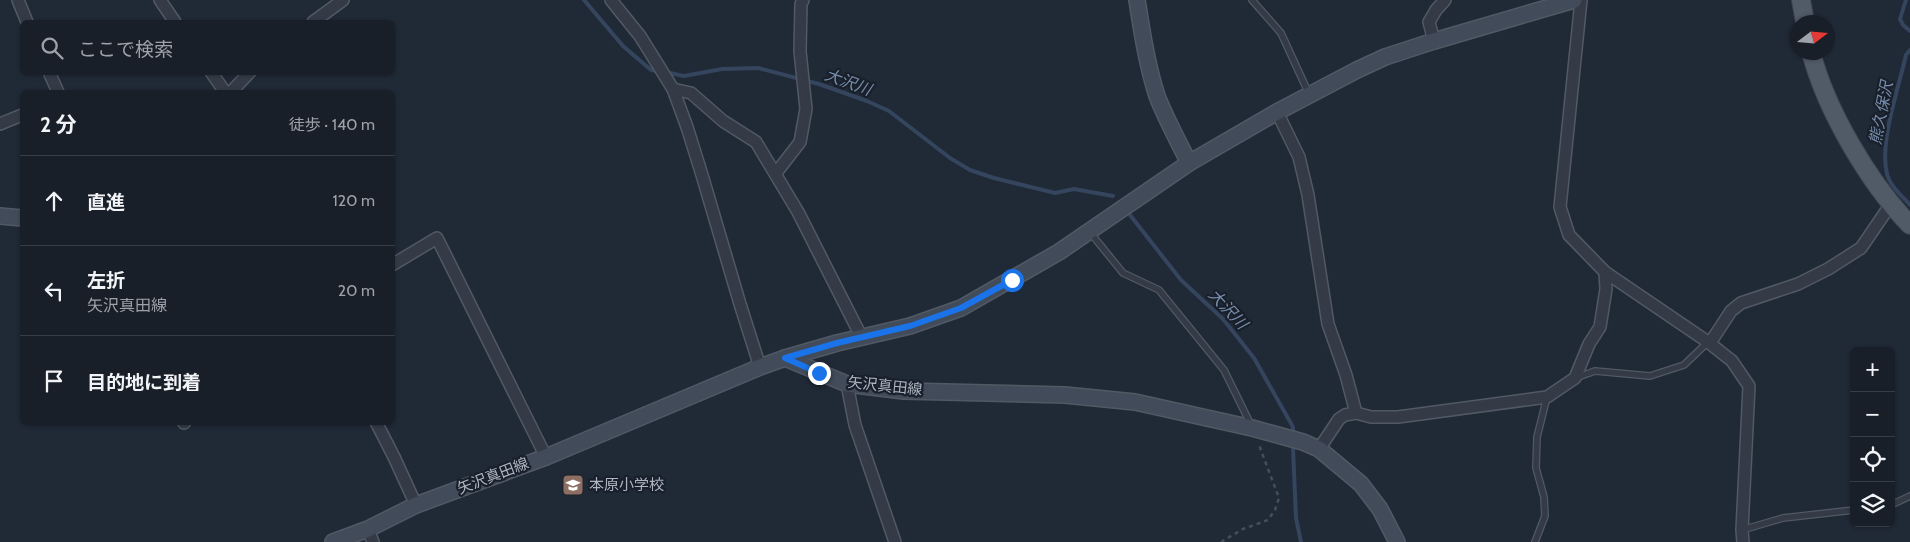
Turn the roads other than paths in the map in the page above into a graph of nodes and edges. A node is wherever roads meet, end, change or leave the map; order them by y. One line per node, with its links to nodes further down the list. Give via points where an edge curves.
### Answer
1 (18, 0): 13 (street)
2 (160, 0): 14 (street)
3 (342, 0): 15 (street)
4 (611, 0): 21 (street, via 640,36)
5 (803, 0): 30 (street, via 800,51 806,109 800,142)
6 (1137, 0): 29 (main road, via 1145,52 1157,96)
7 (1252, 0): 25 (lane, via 1281,33)
8 (1445, 0): 16 (street, via 1429,22)
9 (1574, 0): 16 (main road)
10 (1581, 0): 37 (street, via 1560,207 1569,235)
11 (1802, 0): 12 (main road)
12 (1804, 15)
13 (26, 20)
14 (174, 20)
15 (317, 20)
16 (1434, 41): 25 (main road, via 1385,57)
17 (1814, 60): 31 (main road, via 1823,87 1851,143)
18 (50, 75): 22 (street)
19 (213, 75): 23 (street)
20 (247, 75): 24 (street)
21 (673, 89): 30 (street, via 691,93 723,121 756,142); 41 (street)
22 (57, 90)
23 (224, 90)
24 (233, 90)
25 (1309, 94): 26 (main road)
26 (1277, 112): 29 (main road); 45 (street, via 1300,157 1328,324)
27 (20, 116): 28 (street)
28 (0, 124)
29 (1190, 163): 35 (main road)
30 (776, 174): 38 (street)
31 (1891, 204): 34 (main road); 39 (street, via 1861,248 1798,284 1741,303 1731,311)
32 (0, 216): 33 (main road)
33 (20, 218)
34 (1910, 225)
35 (1089, 231): 38 (main road, via 961,308); 47 (lane, via 1123,273 1159,290 1224,370)
36 (395, 264): 49 (street, via 437,238)
37 (1606, 272): 39 (street); 42 (street, via 1600,327)
38 (862, 338): 40 (main road)
39 (1709, 342): 42 (lane, via 1684,365 1650,376 1595,371); 55 (street, via 1732,361 1749,386)
40 (785, 358): 41 (main road, 矢沢真田線); 43 (main road, 矢沢真田線)
41 (760, 367): 49 (main road, 矢沢真田線)
42 (1575, 378): 44 (street)
43 (847, 384): 47 (main road, 矢沢真田線, via 904,391 1065,395 1135,402); 57 (street, via 855,424)
44 (1547, 397): 45 (street, via 1398,417 1371,417); 59 (lane, via 1537,437 1536,468 1544,497 1545,516)
45 (1356, 413): 48 (street, via 1339,419)
46 (378, 425): 52 (street)
47 (1252, 428): 48 (main road, 矢沢真田線)
48 (1319, 449): 58 (main road, 矢沢真田線, via 1361,484 1380,509)
49 (546, 457): 52 (main road, 矢沢真田線)
50 (1910, 496): 51 (lane)
51 (1895, 503)
52 (416, 506): 54 (main road, 矢沢真田線)
53 (1850, 510): 55 (lane, via 1783,518)
54 (370, 535): 56 (main road, 矢沢真田線)
55 (1742, 536)
56 (333, 542)
57 (895, 542)
58 (1397, 542)
59 (1535, 542)

